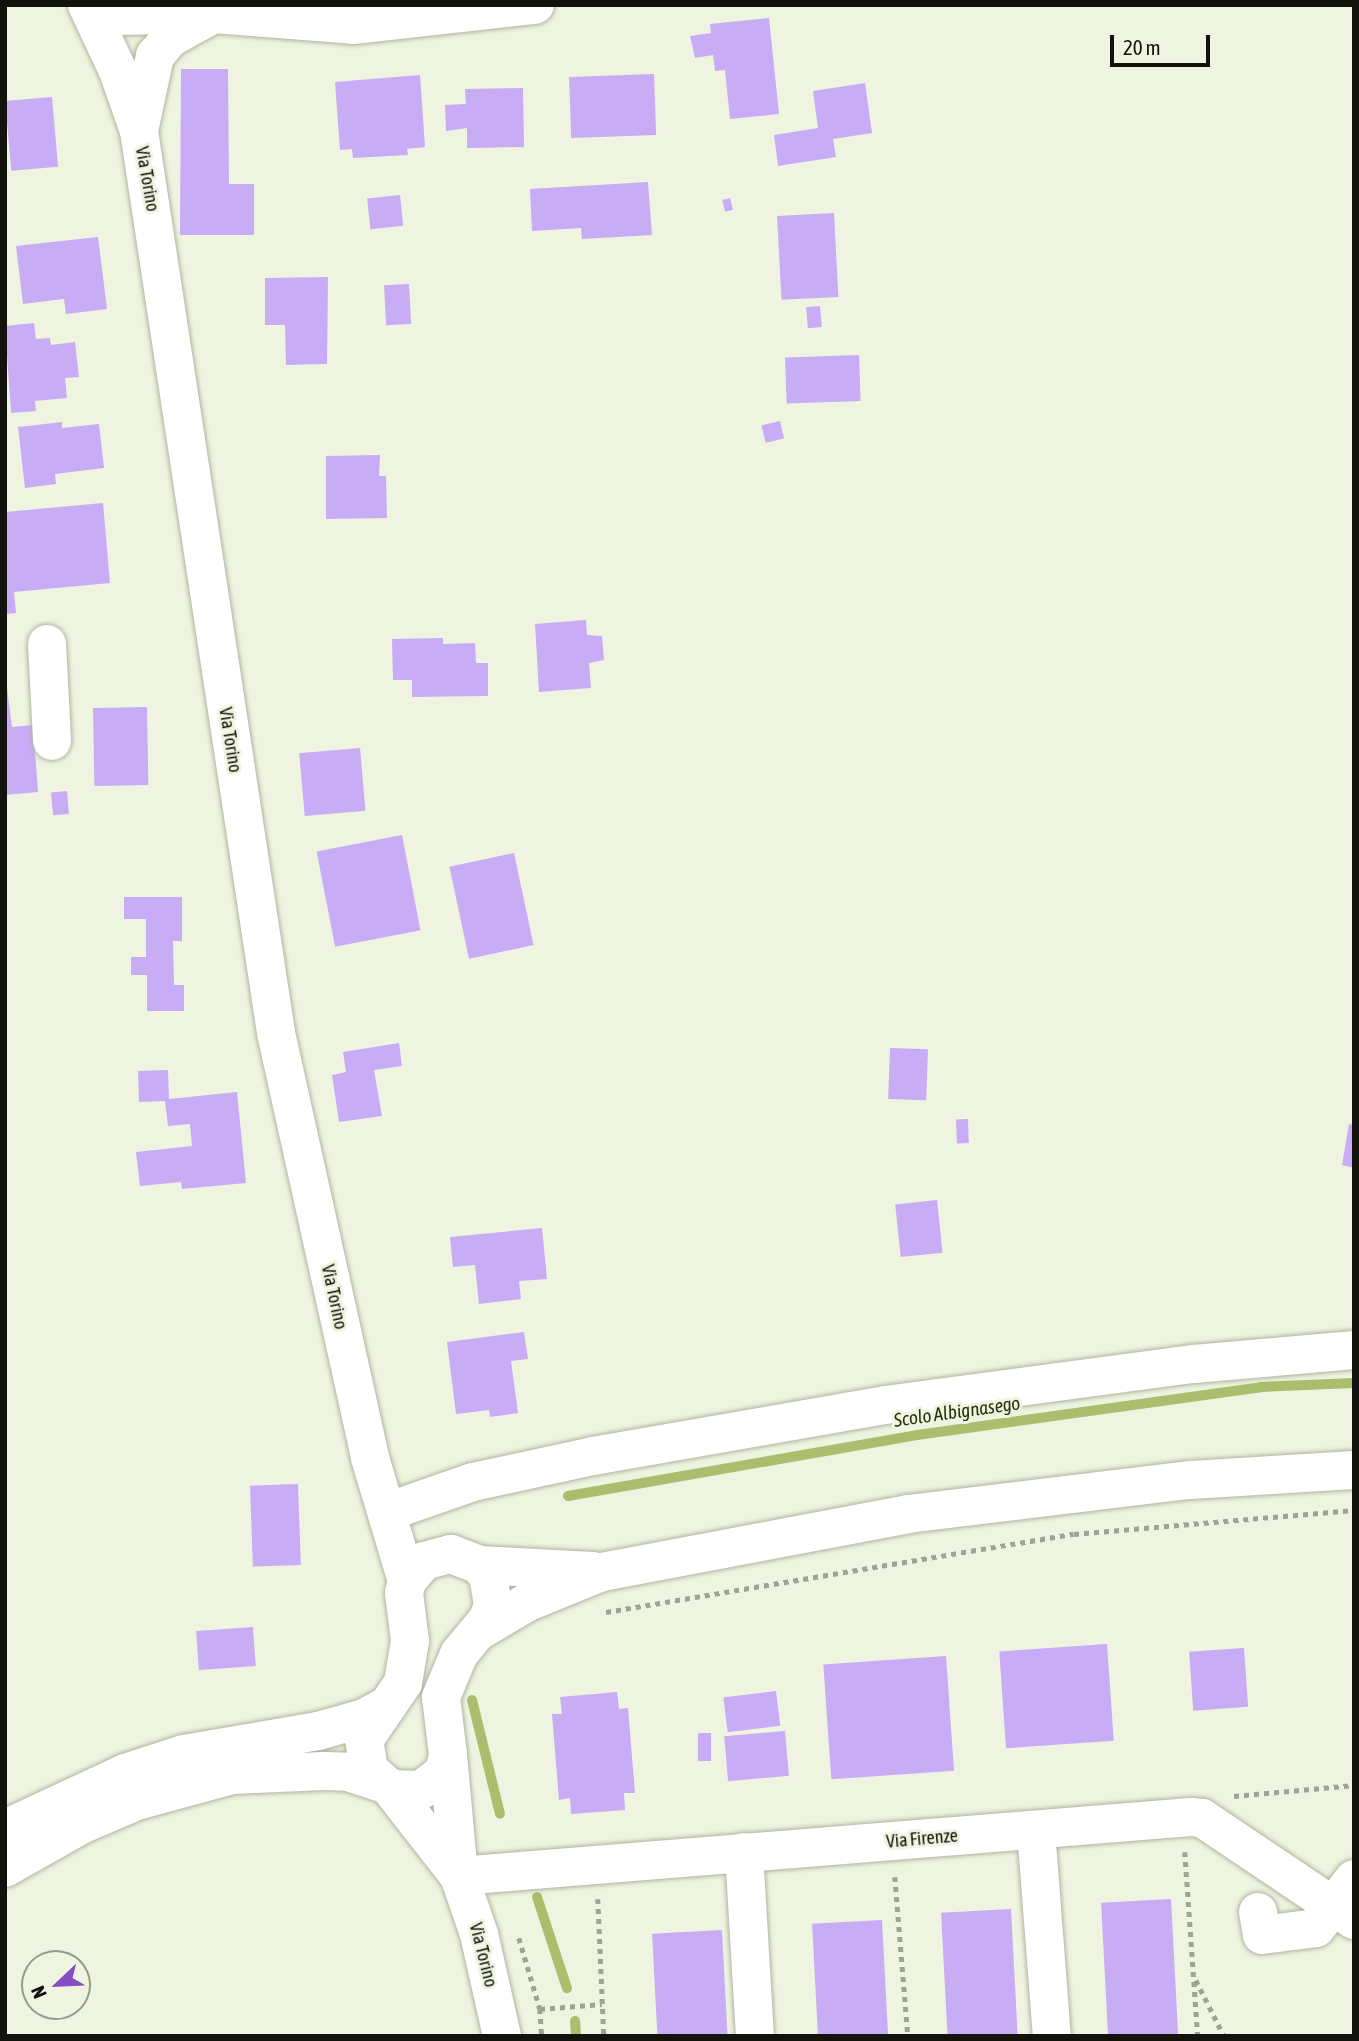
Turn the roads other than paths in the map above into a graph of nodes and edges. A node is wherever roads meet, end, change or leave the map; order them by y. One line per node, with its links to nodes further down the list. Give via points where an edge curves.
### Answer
1 (535, 5): 3 (street, via 354,25)
2 (92, 14): 3 (street); 4 (street, Via Torino)
3 (214, 14): 4 (street, via 170,38 155,56 144,88)
4 (139, 131): 8 (street, Via Torino, via 276,1033)
5 (47, 643): 6 (street)
6 (52, 741)
7 (1354, 1350): 10 (street, via 1194,1364 885,1405 593,1456 473,1482)
8 (370, 1458): 10 (street, Via Torino); 13 (street, Via Torino)
9 (1354, 1470): 12 (street, via 1191,1480 908,1514)
10 (404, 1507): 11 (street, Via Torino)
11 (465, 1559): 12 (street); 13 (street, via 424,1561); 14 (street, via 488,1576 493,1605)
12 (602, 1572): 14 (street, via 526,1603)
13 (407, 1581): 15 (street, Via Torino, via 407,1667 403,1683)
14 (479, 1631): 16 (street, Via Torino, via 459,1654 440,1698)
15 (387, 1706): 17 (street, Via Torino, via 365,1740 366,1763); 18 (street, via 318,1731 184,1754 125,1773)
16 (448, 1755): 17 (street, via 444,1772 434,1783 413,1791); 22 (street, Via Torino)
17 (385, 1786): 21 (street, via 348,1772 309,1770 219,1778 116,1810); 22 (street, Via Torino)
18 (5, 1829)
19 (1036, 1830): 20 (street, Via Firenze); 23 (street, Via Firenze, via 1202,1818); 27 (street)
20 (744, 1852): 22 (street, Via Firenze); 26 (street)
21 (5, 1868)
22 (459, 1876): 25 (street, Via Torino, via 480,1934)
23 (1347, 1902): 24 (street, via 1316,1928 1262,1935)
24 (1258, 1912)
25 (500, 2026)
26 (755, 2036)
27 (1052, 2036)

